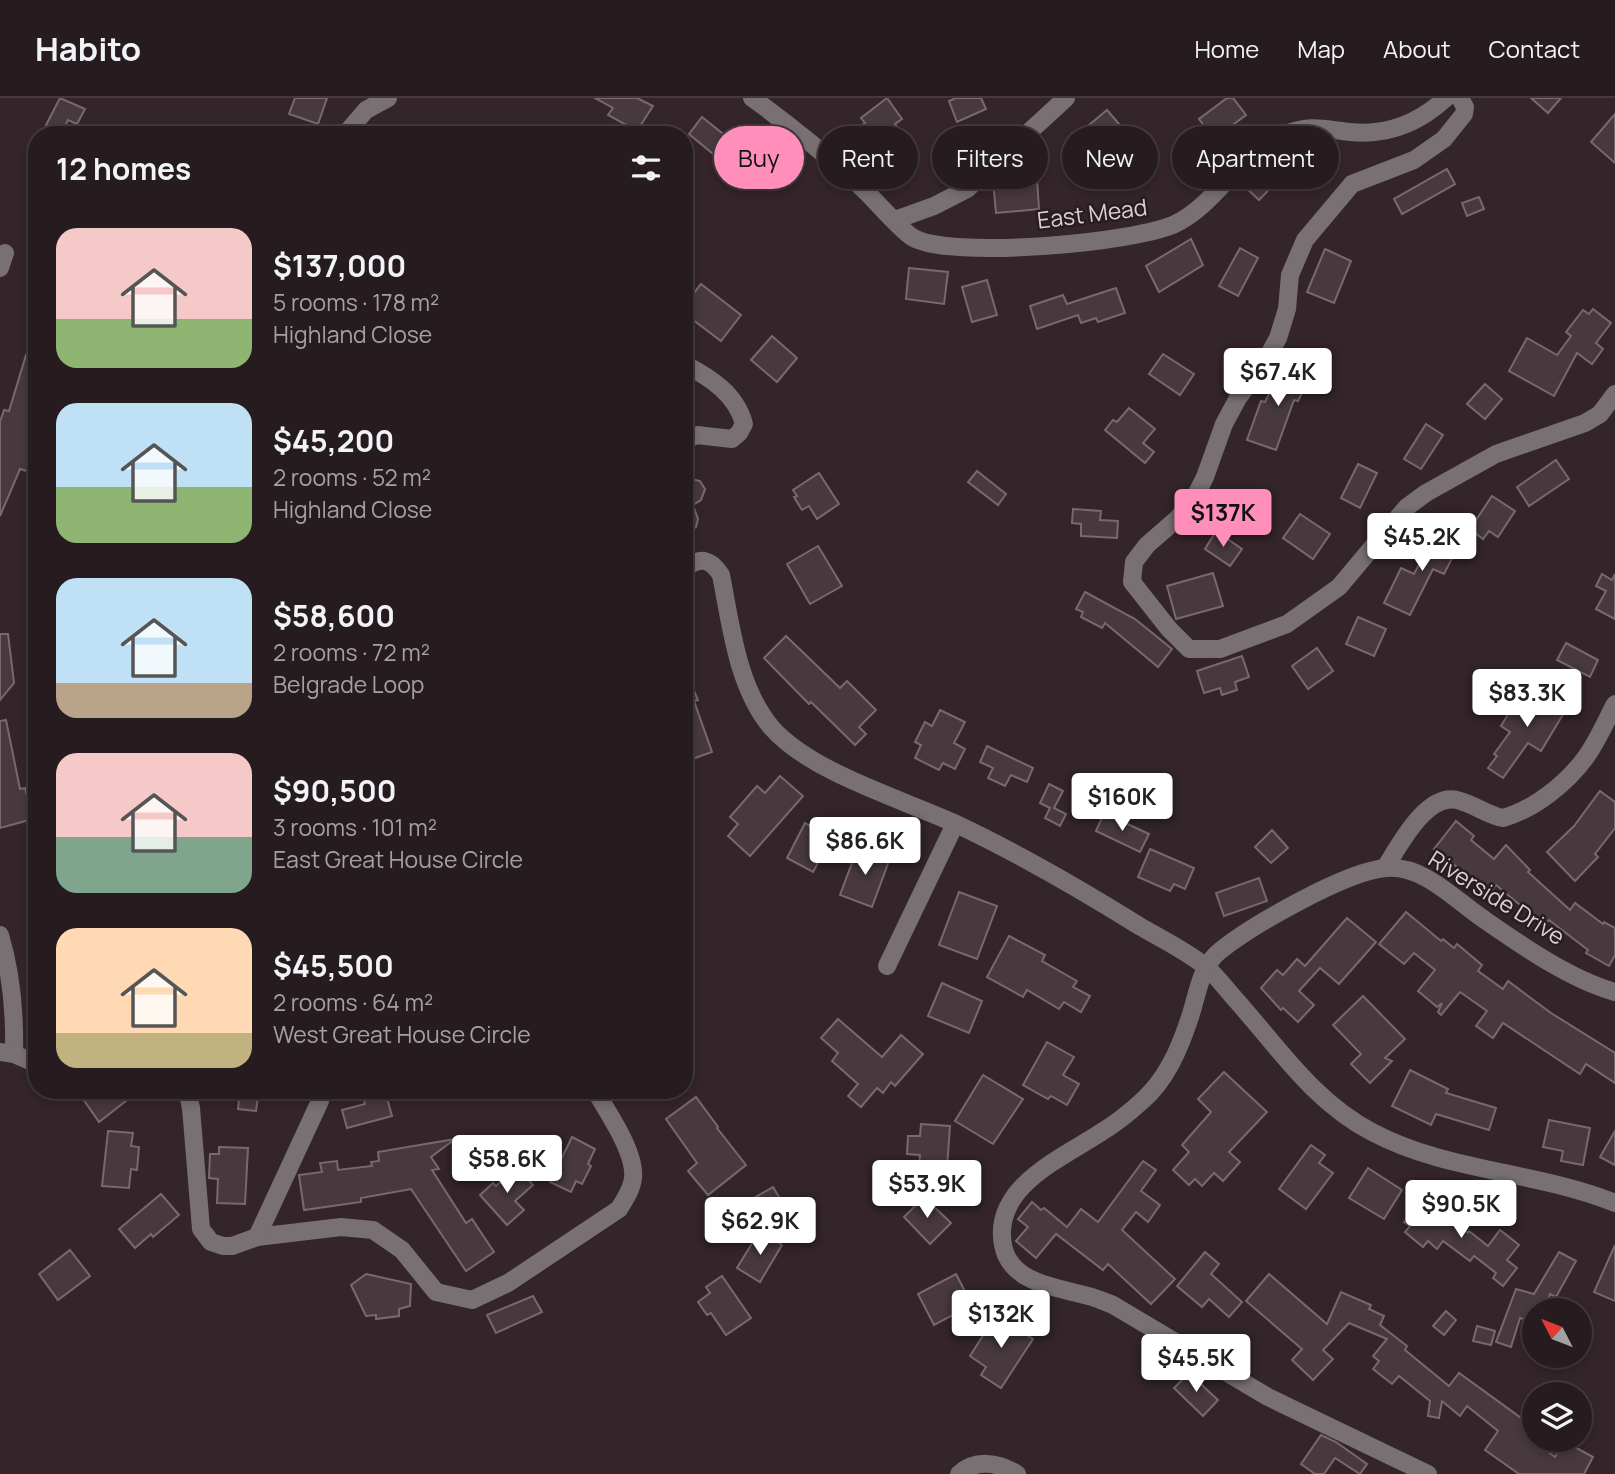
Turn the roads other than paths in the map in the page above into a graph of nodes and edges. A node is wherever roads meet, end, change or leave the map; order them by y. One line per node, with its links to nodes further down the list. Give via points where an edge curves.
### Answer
1 (388, 98): 6 (street, via 366,110)
2 (752, 98): 7 (street, East Mead, via 802,134)
3 (1066, 98): 7 (street, via 967,189)
4 (1446, 98): 7 (street, East Mead, via 1403,126 1366,133 1318,126 1280,136 1190,216 1145,234 1069,244 952,246 925,243 910,236)
5 (1462, 102): 9 (street, via 1460,122 1426,154 1352,184 1305,240 1290,275 1278,338 1224,424 1195,497 1134,562 1132,582 1189,649 1220,649 1268,632 1339,587 1407,507 1426,493 1496,454 1585,423 1600,414)
6 (352, 126)
7 (895, 220)
8 (693, 369): 10 (street, via 732,398 744,424 732,439)
9 (1615, 394)
10 (693, 437)
11 (693, 562): 13 (street, via 705,561 721,575 746,681 761,713 790,746)
12 (1615, 704): 14 (street, via 1585,759 1543,798 1503,818 1458,800 1437,802 1416,821)
13 (955, 824): 16 (street); 17 (street, via 1089,895)
14 (1385, 868): 17 (street, Riverside Drive, via 1340,882 1260,924); 18 (street, Riverside Drive, via 1424,876 1571,974)
15 (0, 935): 19 (street, via 15,1010)
16 (887, 965)
17 (1205, 966): 24 (street, via 1328,1104 1371,1132 1437,1157 1554,1182); 28 (street, via 1177,1053 1161,1080 1127,1115 1027,1182 1007,1211 1002,1229 1006,1255 1011,1265 1038,1282 1113,1305 1268,1397)
18 (1615, 992)
19 (7, 1053): 20 (street)
20 (28, 1061)
21 (189, 1099): 25 (street, via 201,1229 211,1242 223,1246)
22 (319, 1099): 25 (street)
23 (600, 1099): 25 (street, via 632,1162 634,1176 619,1209 508,1283 472,1300 436,1292 402,1250 373,1230 341,1227)
24 (1615, 1203)
25 (257, 1237)
26 (959, 1474): 27 (street, via 970,1465 989,1464)
27 (1017, 1474)
28 (1428, 1474)

